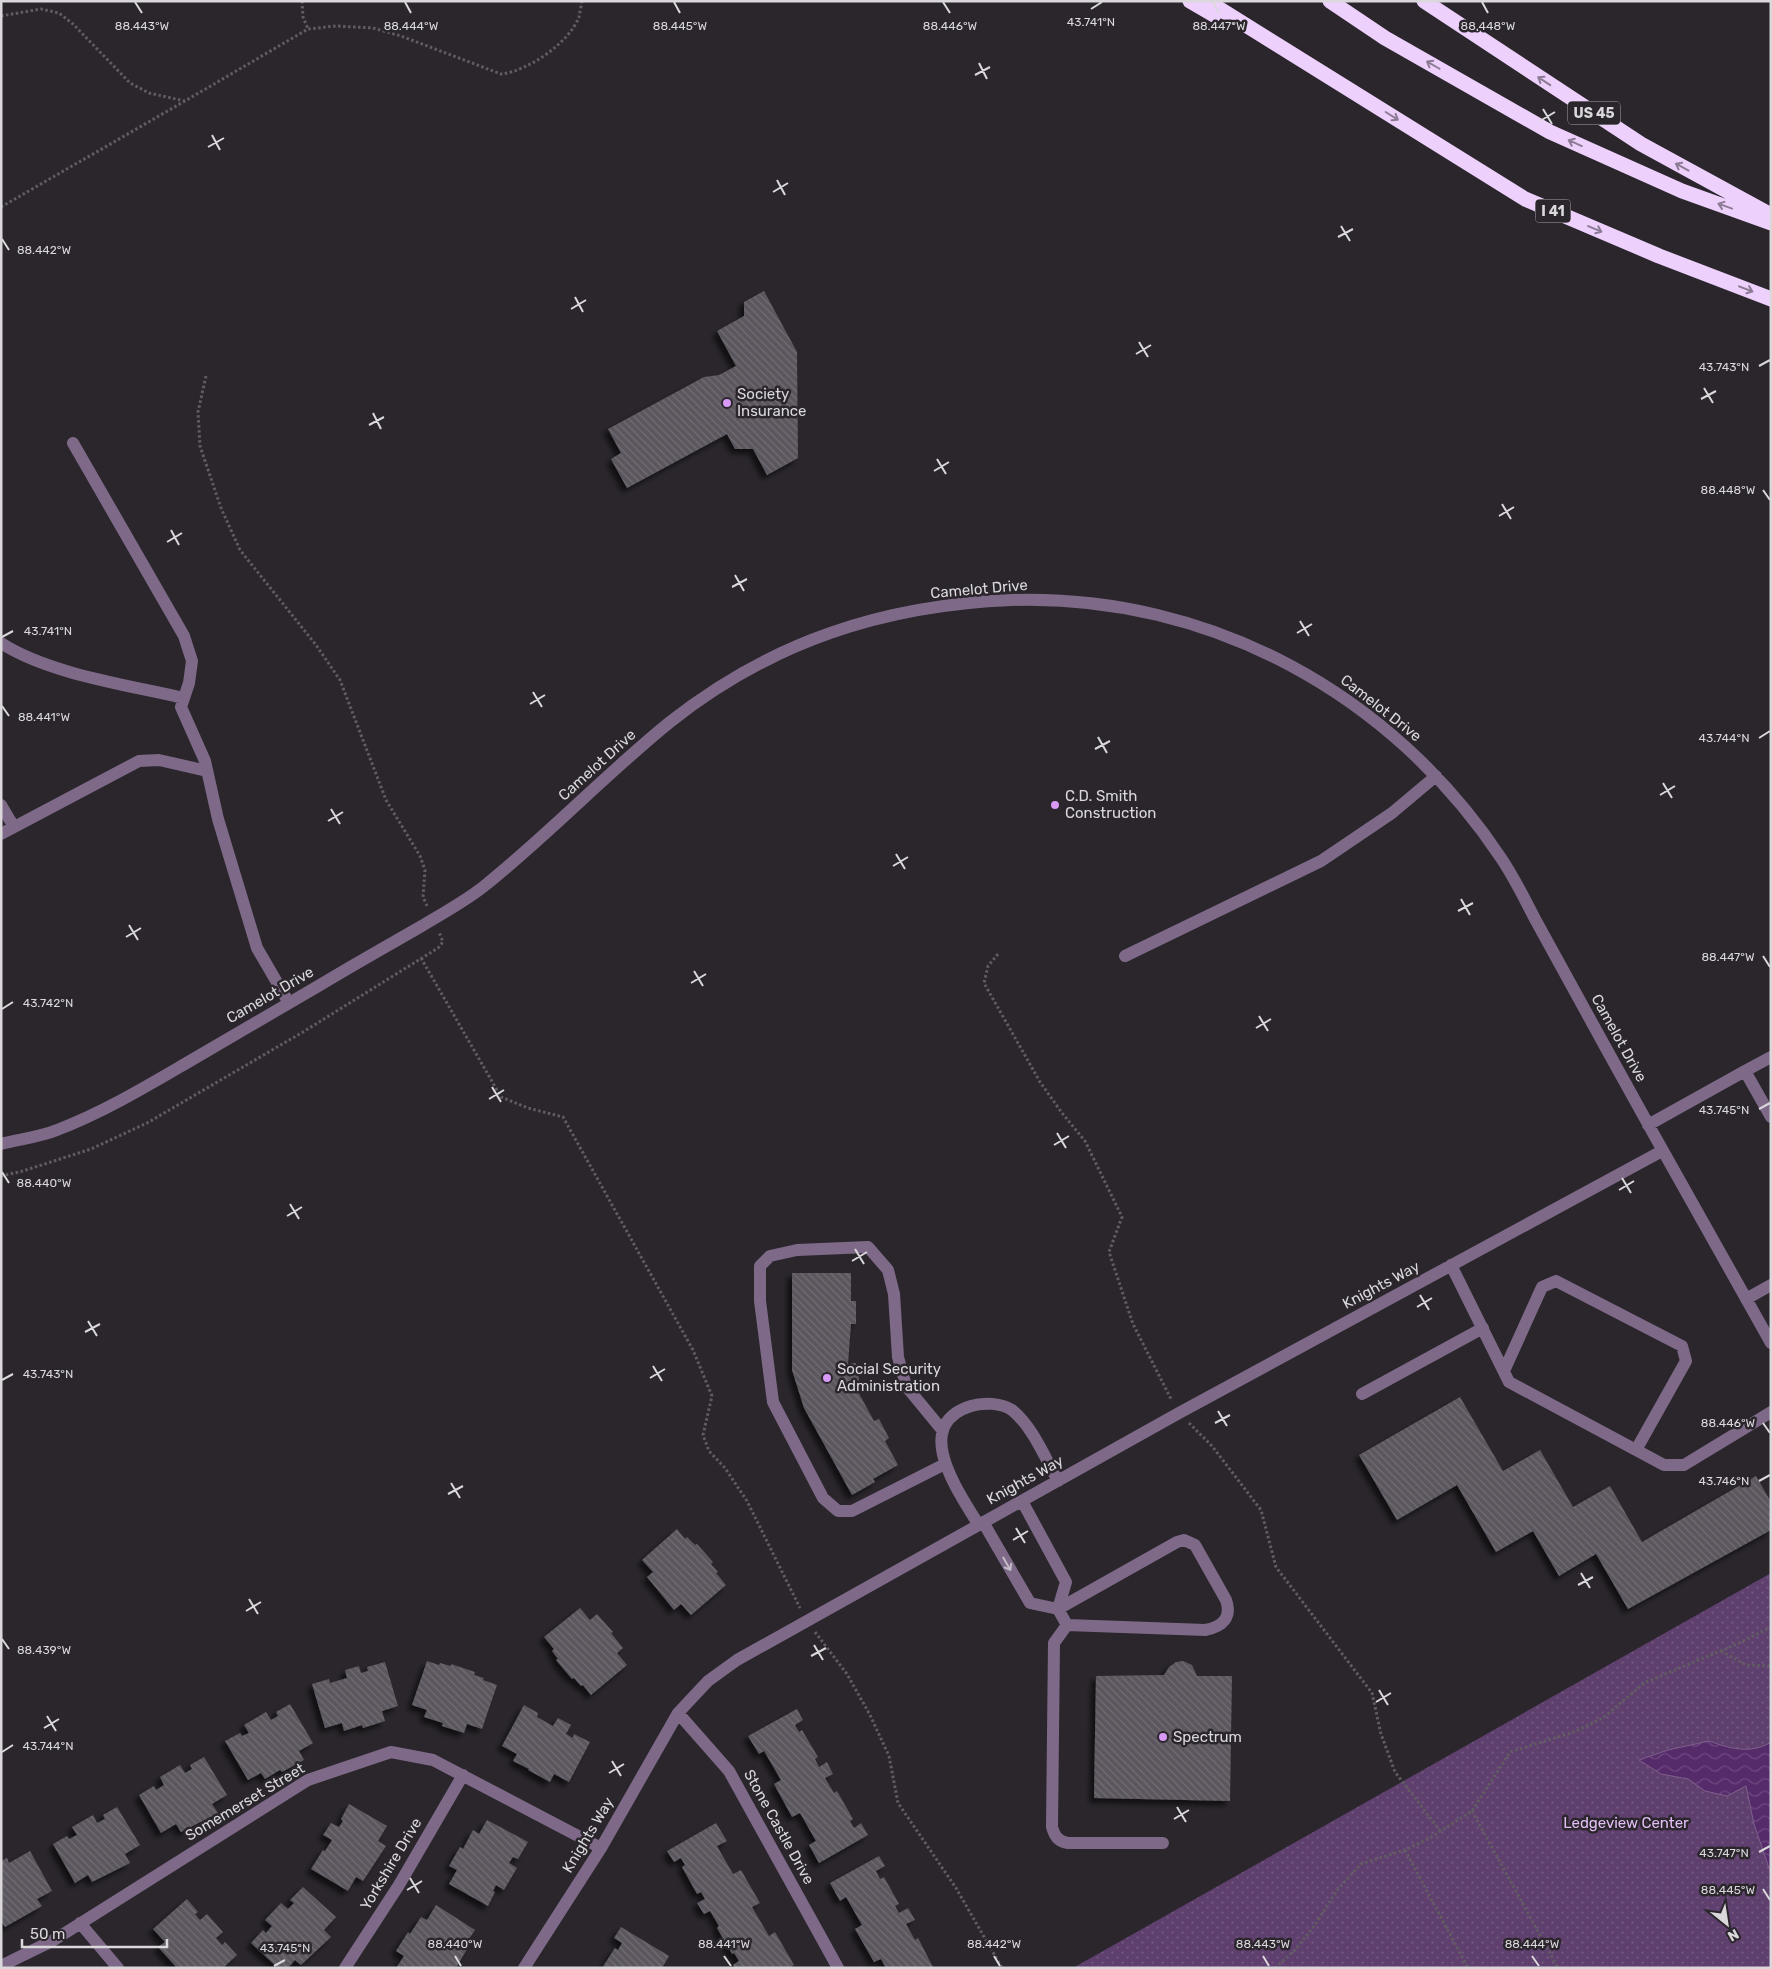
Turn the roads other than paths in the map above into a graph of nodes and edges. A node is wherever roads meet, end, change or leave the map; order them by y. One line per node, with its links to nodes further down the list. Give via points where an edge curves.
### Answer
1 (1190, 1): 5 (highway)
2 (1207, 1): 5 (highway, I 41)
3 (1330, 1): 7 (highway, one-way to 3, via 1682,191 1550,132 1385,38)
4 (1424, 1): 6 (highway, US 45, one-way to 4, via 1641,144)
5 (1351, 91): 8 (highway, I 41, one-way to 8, via 1525,199)
6 (1771, 215)
7 (1771, 223)
8 (1771, 299)
9 (73, 444): 11 (street, via 184,636 192,661)
10 (1, 643): 11 (street, via 71,672)
11 (184, 698): 12 (street, via 181,707)
12 (207, 771): 15 (street, via 159,760 139,761); 18 (street, via 257,948)
13 (1436, 776): 17 (street, via 1392,813 1321,861); 18 (street, Camelot Drive, via 1396,736 1353,702 1296,667 1204,628 1144,611 1064,601 984,601 898,614 812,638 754,666 700,700 666,726 484,887); 22 (street, Camelot Drive, via 1502,860)
14 (1, 805): 15 (street)
15 (14, 827): 16 (street)
16 (1, 834)
17 (1125, 956)
18 (289, 1003): 23 (street, Camelot Drive, via 129,1096 54,1131)
19 (1771, 1057): 20 (street)
20 (1745, 1072): 21 (street); 22 (street)
21 (1771, 1117)
22 (1648, 1126): 24 (street, Camelot Drive)
23 (1, 1144)
24 (1662, 1152): 25 (street, Knights Way); 27 (street, Camelot Drive)
25 (1451, 1266): 28 (street); 36 (street, Knights Way)
26 (1771, 1285): 27 (street)
27 (1746, 1299): 29 (street, Camelot Drive)
28 (1483, 1328): 30 (street); 31 (street)
29 (1771, 1343)
30 (1504, 1371): 34 (street, via 1509,1382); 34 (street, via 1542,1287 1556,1281 1682,1346 1686,1361)
31 (1362, 1394)
32 (1771, 1412): 34 (street, via 1684,1465 1664,1465)
33 (943, 1431): 35 (street, via 941,1447); 35 (street, via 906,1386 898,1358 894,1294 888,1270 868,1248 797,1250 770,1256 760,1266 760,1301 773,1402 823,1498 838,1511 852,1511); 36 (street, via 949,1418 973,1405 1006,1406 1022,1420)
34 (1636, 1450)
35 (945, 1464): 38 (street)
36 (1058, 1481): 37 (street, Knights Way)
37 (1022, 1500): 38 (street, Knights Way); 39 (street, via 1066,1582)
38 (980, 1523): 39 (street, one-way to 39, via 1030,1603); 41 (street, Knights Way, via 737,1660 708,1681)
39 (1058, 1609): 40 (street); 40 (street, via 1184,1540 1195,1545 1229,1608 1223,1622 1205,1630)
40 (1067, 1625): 43 (street, via 1054,1643 1054,1835 1060,1842 1068,1844)
41 (678, 1713): 44 (street, Knights Way); 50 (street, Stone Castle Drive, via 729,1771)
42 (463, 1775): 44 (street, Somemerset Street); 45 (street, Somemerset Street, via 433,1760 391,1752 308,1780); 48 (street, Yorkshire Drive, via 399,1886)
43 (1163, 1843)
44 (600, 1848): 49 (street, Knights Way)
45 (80, 1923): 46 (street, Somemerset Street, via 54,1940); 47 (street)
46 (1, 1966)
47 (118, 1968)
48 (345, 1968)
49 (524, 1968)
50 (838, 1968)

